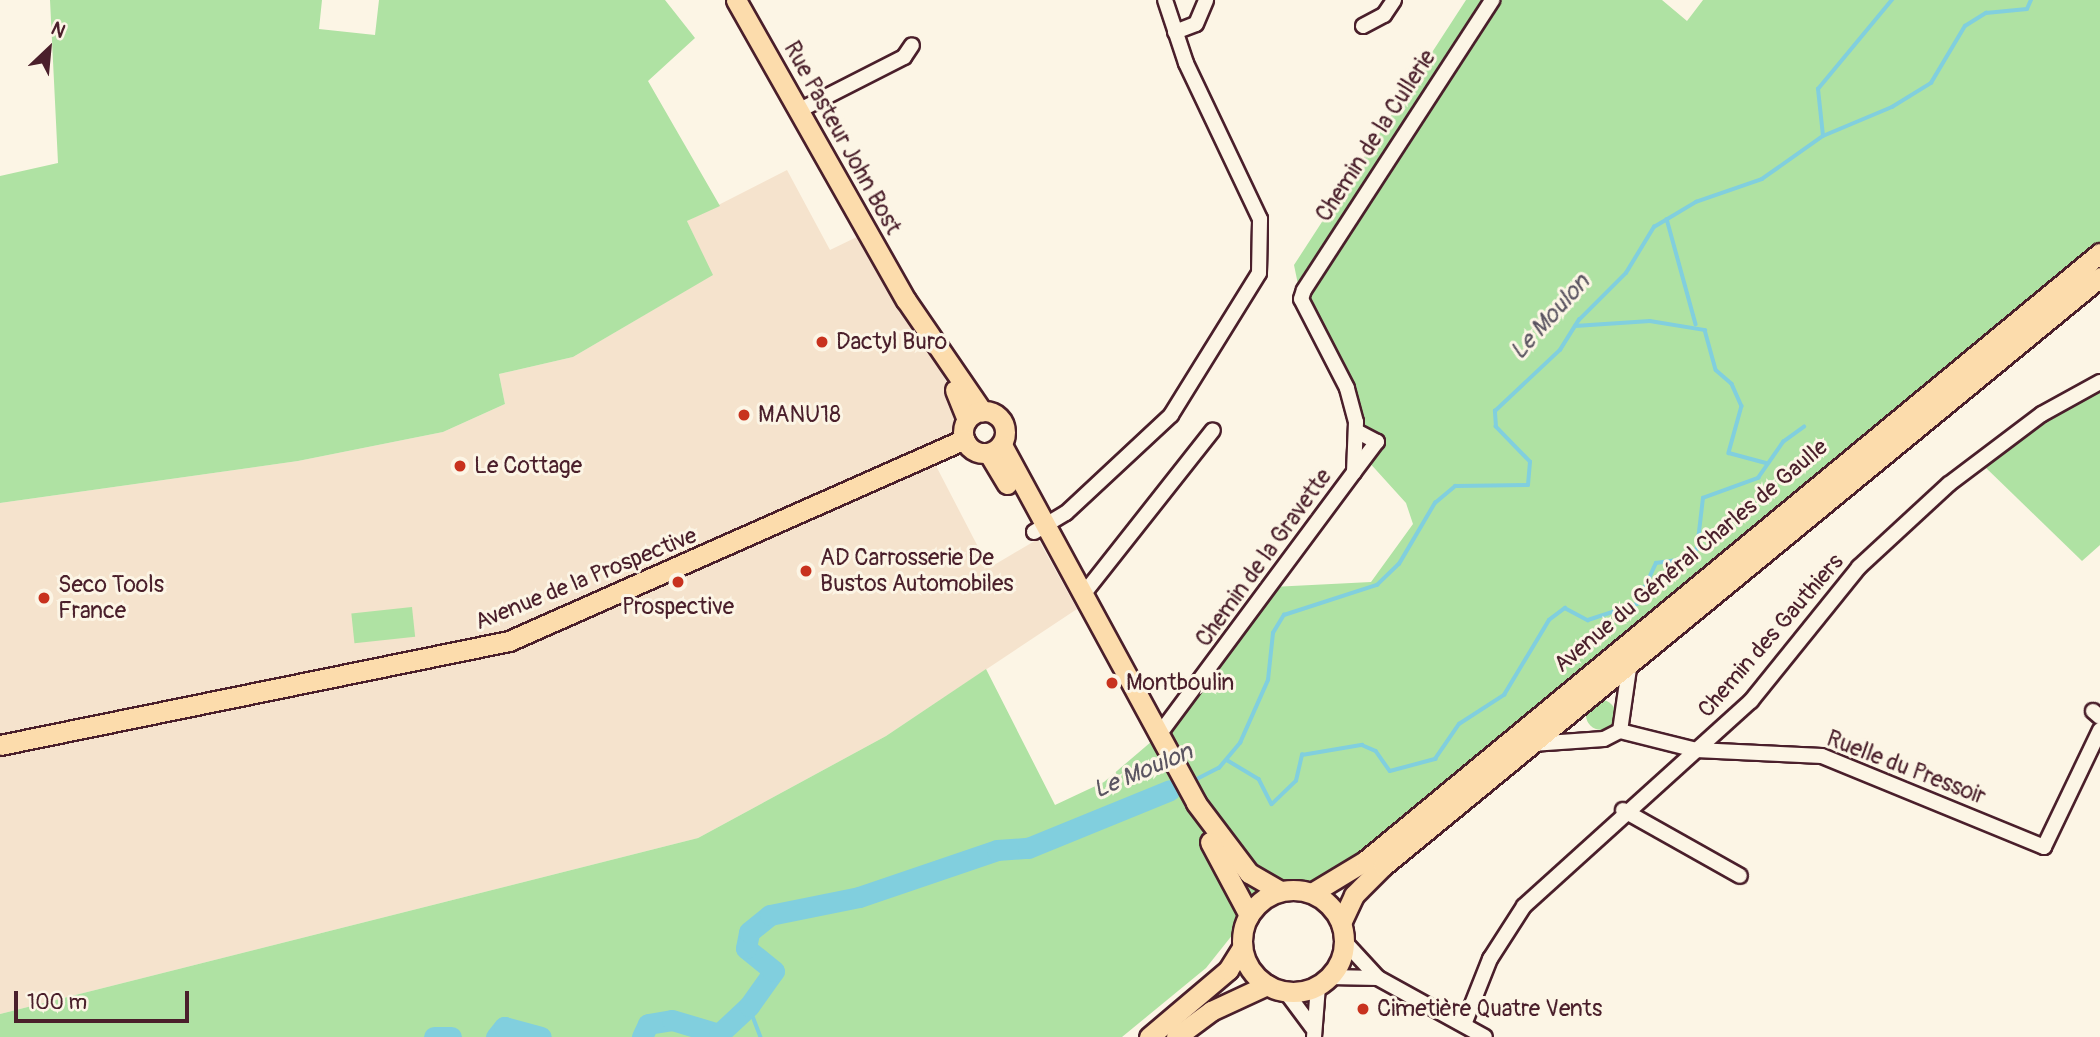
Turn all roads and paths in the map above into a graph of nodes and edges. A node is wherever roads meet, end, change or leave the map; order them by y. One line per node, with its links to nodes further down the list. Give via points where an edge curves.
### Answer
1 (736, 0): 9 (main road, Rue Pasteur John Bost)
2 (1165, 0): 7 (street)
3 (1206, 0): 7 (street, via 1196,24)
4 (1394, 0): 6 (street, via 1384,15)
5 (1492, 0): 12 (street, Chemin de la Cullerie)
6 (1363, 26)
7 (1175, 32): 17 (street, via 1259,219 1259,273 1171,415)
8 (912, 45): 9 (street, via 904,57)
9 (798, 111): 14 (main road, Rue Pasteur John Bost)
10 (2100, 253): 31 (main road, Avenue du Général Charles de Gaulle, via 1374,854)
11 (2100, 277): 19 (main road, Avenue du Général Charles de Gaulle)
12 (1301, 299): 22 (street, Chemin de la Gravette, via 1347,388 1357,432 1354,472)
13 (2100, 382): 25 (street, Chemin des Gauthiers, via 2042,414 1949,484 1859,567 1751,701)
14 (971, 423): 16 (main road, via 971,450); 16 (main road, via 1005,425); 24 (main road, Avenue de la Prospective, via 509,641)
15 (1213, 430): 18 (street)
16 (995, 449): 17 (main road)
17 (1038, 529): 18 (main road); 26 (main road)
18 (1082, 596): 22 (main road)
19 (1630, 662): 21 (street); 23 (main road, Avenue du Général Charles de Gaulle)
20 (2100, 730): 25 (street, Ruelle du Pressoir, via 2044,847 1822,756)
21 (1620, 731): 23 (street, via 1604,740); 25 (street, Ruelle du Pressoir)
22 (1158, 736): 26 (main road)
23 (1532, 744): 33 (main road, Avenue du Général Charles de Gaulle, via 1383,866 1354,895)
24 (0, 745)
25 (1696, 750): 28 (street, Chemin des Gauthiers)
26 (1173, 772): 27 (main road)
27 (1193, 806): 30 (main road, via 1249,873); 32 (main road)
28 (1623, 810): 29 (street); 38 (street, Chemin des Gauthiers, via 1524,906 1490,959)
29 (1740, 876)
30 (1280, 891): 31 (main road); 32 (main road)
31 (1312, 893): 33 (main road)
32 (1249, 915): 34 (main road)
33 (1343, 932): 35 (street); 36 (main road, Avenue du Général Charles de Gaulle)
34 (1242, 948): 37 (main road, via 1250,969); 40 (main road, via 1228,970)
35 (1378, 978): 36 (street); 38 (street)
36 (1324, 981): 37 (main road); 39 (street)
37 (1276, 988): 39 (street); 41 (main road, via 1211,1011)
38 (1465, 1021): 42 (street)
39 (1313, 1032)
40 (1149, 1037)
41 (1176, 1037)
42 (1485, 1037)

